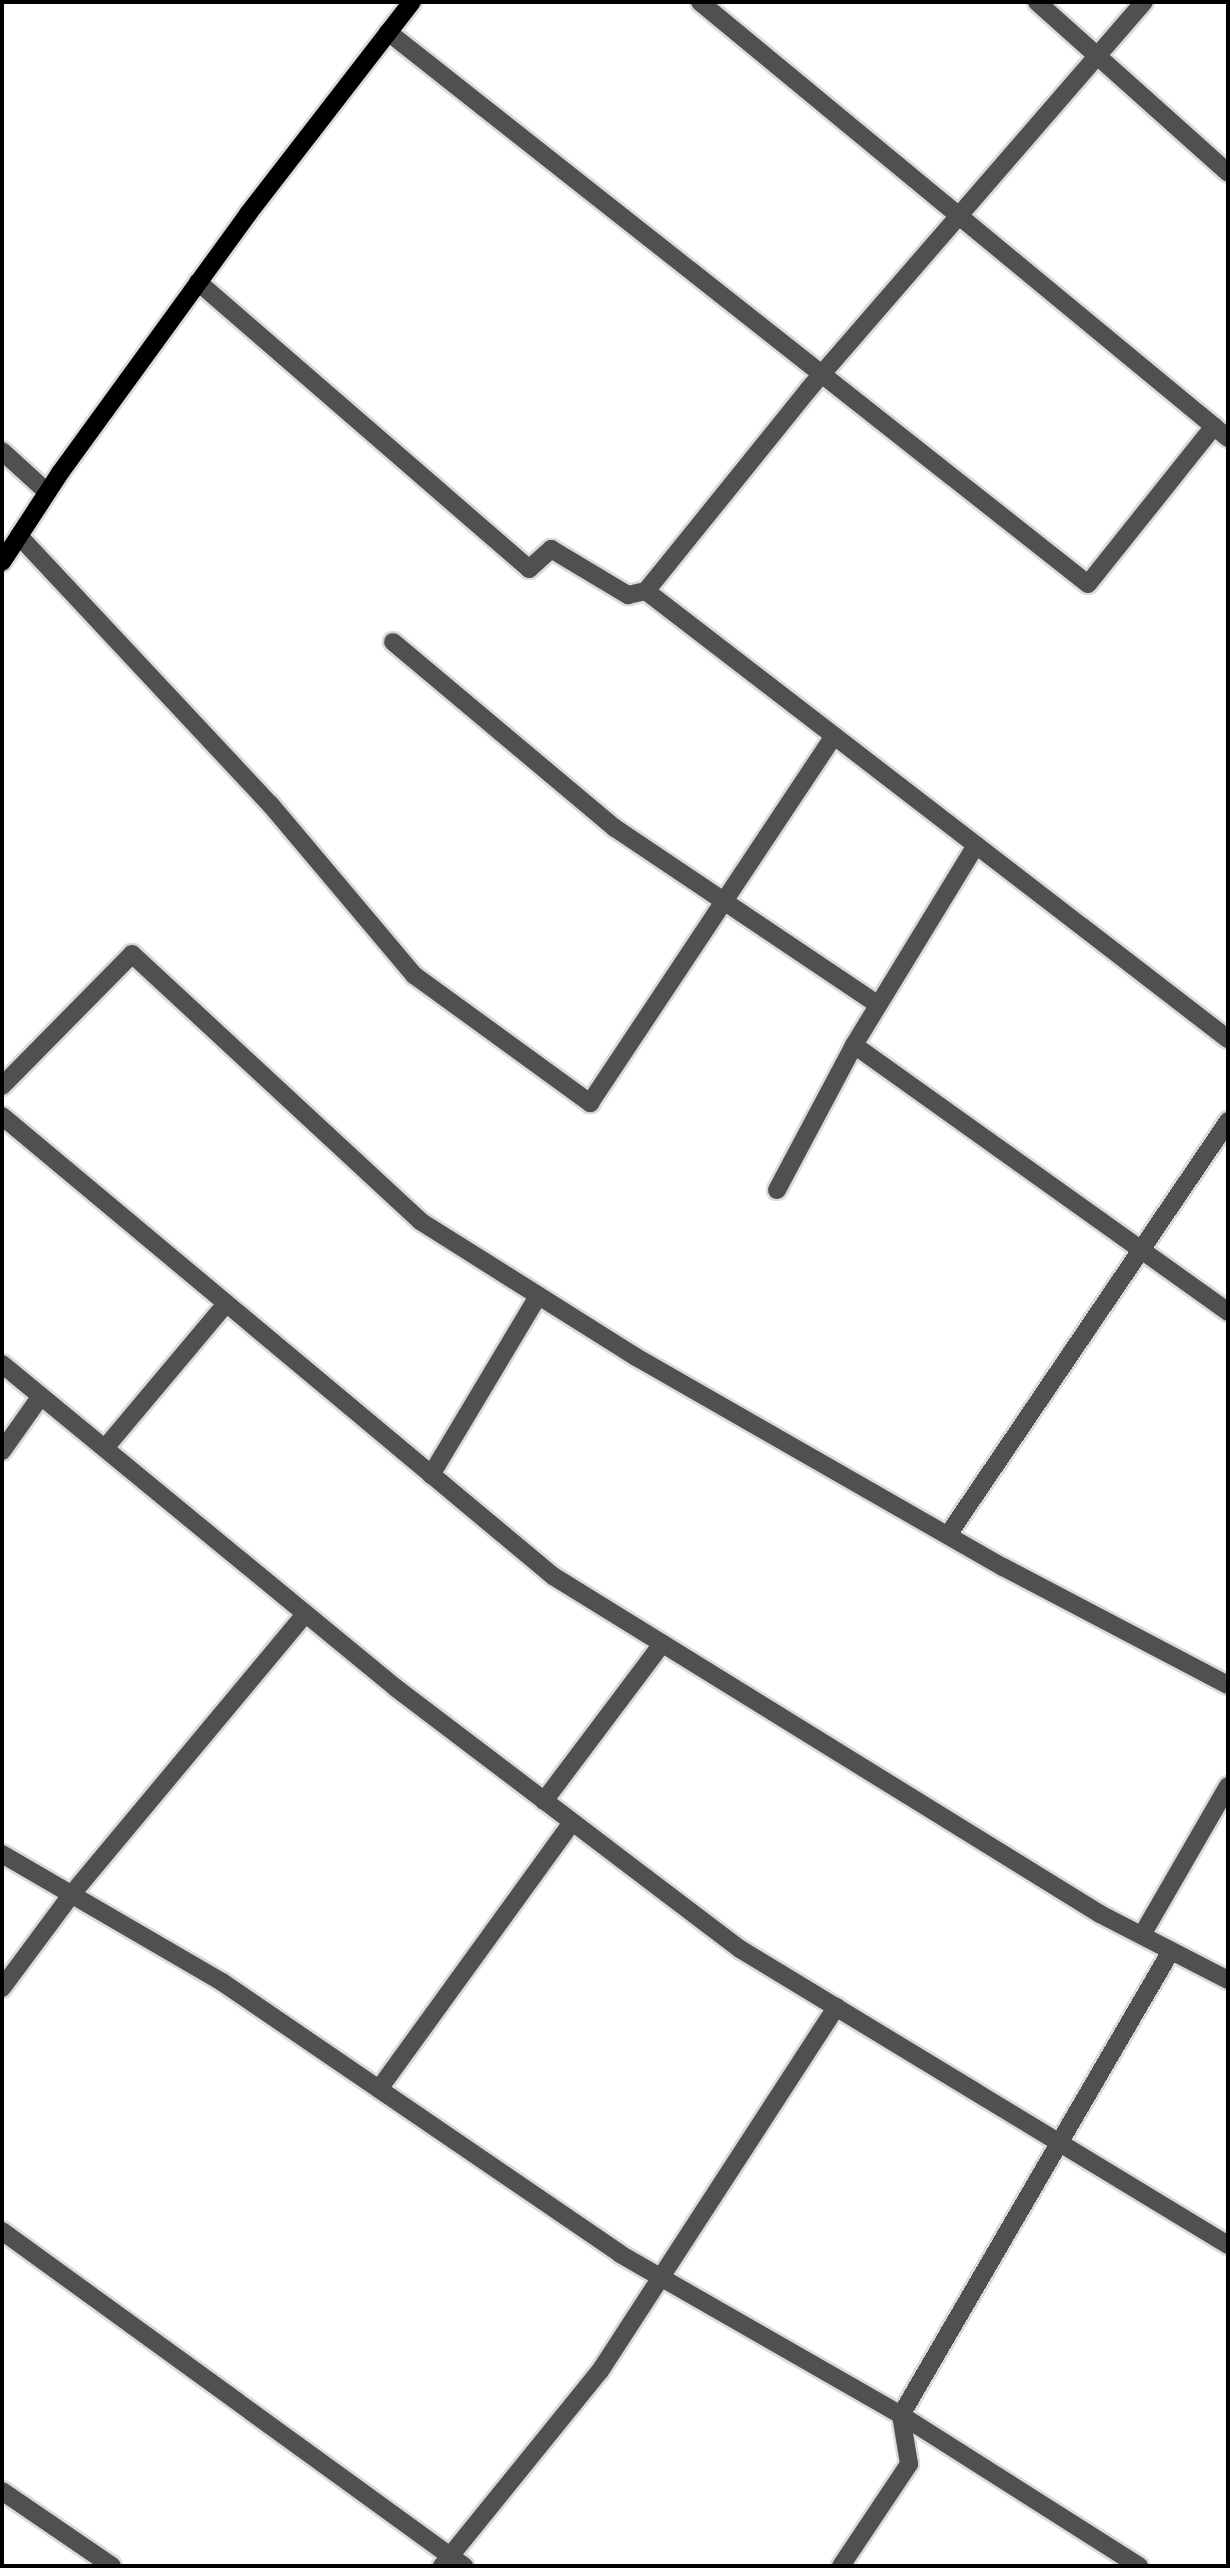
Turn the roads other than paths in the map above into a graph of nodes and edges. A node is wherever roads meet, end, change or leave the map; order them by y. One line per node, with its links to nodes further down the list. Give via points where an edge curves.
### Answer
1 (412, 2): 5 (main road)
2 (700, 2): 8 (street)
3 (1037, 2): 6 (street)
4 (1144, 2): 6 (street)
5 (388, 32): 9 (main road); 10 (street)
6 (1100, 58): 7 (street); 8 (street)
7 (1228, 173)
8 (960, 216): 10 (street); 11 (street)
9 (198, 282): 14 (main road); 17 (street, via 529,569 551,549 628,595)
10 (822, 374): 11 (street, via 1088,584); 17 (street)
11 (1214, 426): 12 (street)
12 (1228, 438)
13 (2, 451): 14 (street)
14 (47, 492): 15 (main road)
15 (19, 536): 16 (main road); 21 (street, via 270,804 414,975 590,1103)
16 (2, 562)
17 (646, 591): 19 (street)
18 (393, 642): 21 (street, via 615,828)
19 (834, 736): 20 (street); 21 (street)
20 (976, 845): 22 (street); 23 (street)
21 (723, 900): 22 (street)
22 (878, 1005): 24 (street)
23 (1228, 1038)
24 (854, 1045): 28 (street); 29 (street)
25 (2, 1086): 30 (street, via 132,954 420,1221)
26 (2, 1116): 31 (street)
27 (1228, 1121): 29 (street)
28 (777, 1190)
29 (1140, 1251): 32 (street); 38 (street)
30 (538, 1296): 37 (street); 38 (street)
31 (225, 1305): 35 (street); 37 (street)
32 (1228, 1312)
33 (2, 1364): 34 (street)
34 (41, 1396): 35 (street); 36 (street)
35 (105, 1448): 39 (street)
36 (2, 1451)
37 (431, 1475): 40 (street, via 553,1576)
38 (948, 1535): 41 (street)
39 (305, 1614): 43 (street); 46 (street)
40 (662, 1644): 43 (street); 47 (street)
41 (1228, 1685)
42 (1228, 1786): 47 (street)
43 (544, 1801): 44 (street)
44 (572, 1822): 51 (street, via 740,1949); 52 (street)
45 (2, 1854): 46 (street)
46 (71, 1895): 50 (street); 52 (street, via 222,1982)
47 (1142, 1936): 48 (street)
48 (1171, 1951): 49 (street); 53 (street)
49 (1228, 1980)
50 (2, 1988)
51 (836, 2007): 53 (street); 56 (street)
52 (379, 2089): 56 (street)
53 (1060, 2143): 55 (street); 57 (street)
54 (2, 2231): 59 (street)
55 (1228, 2245)
56 (663, 2279): 57 (street); 59 (street, via 600,2371)
57 (901, 2415): 61 (street, via 909,2464); 62 (street)
58 (2, 2491): 60 (street)
59 (452, 2563)
60 (112, 2566)
61 (841, 2566)
62 (1139, 2566)

